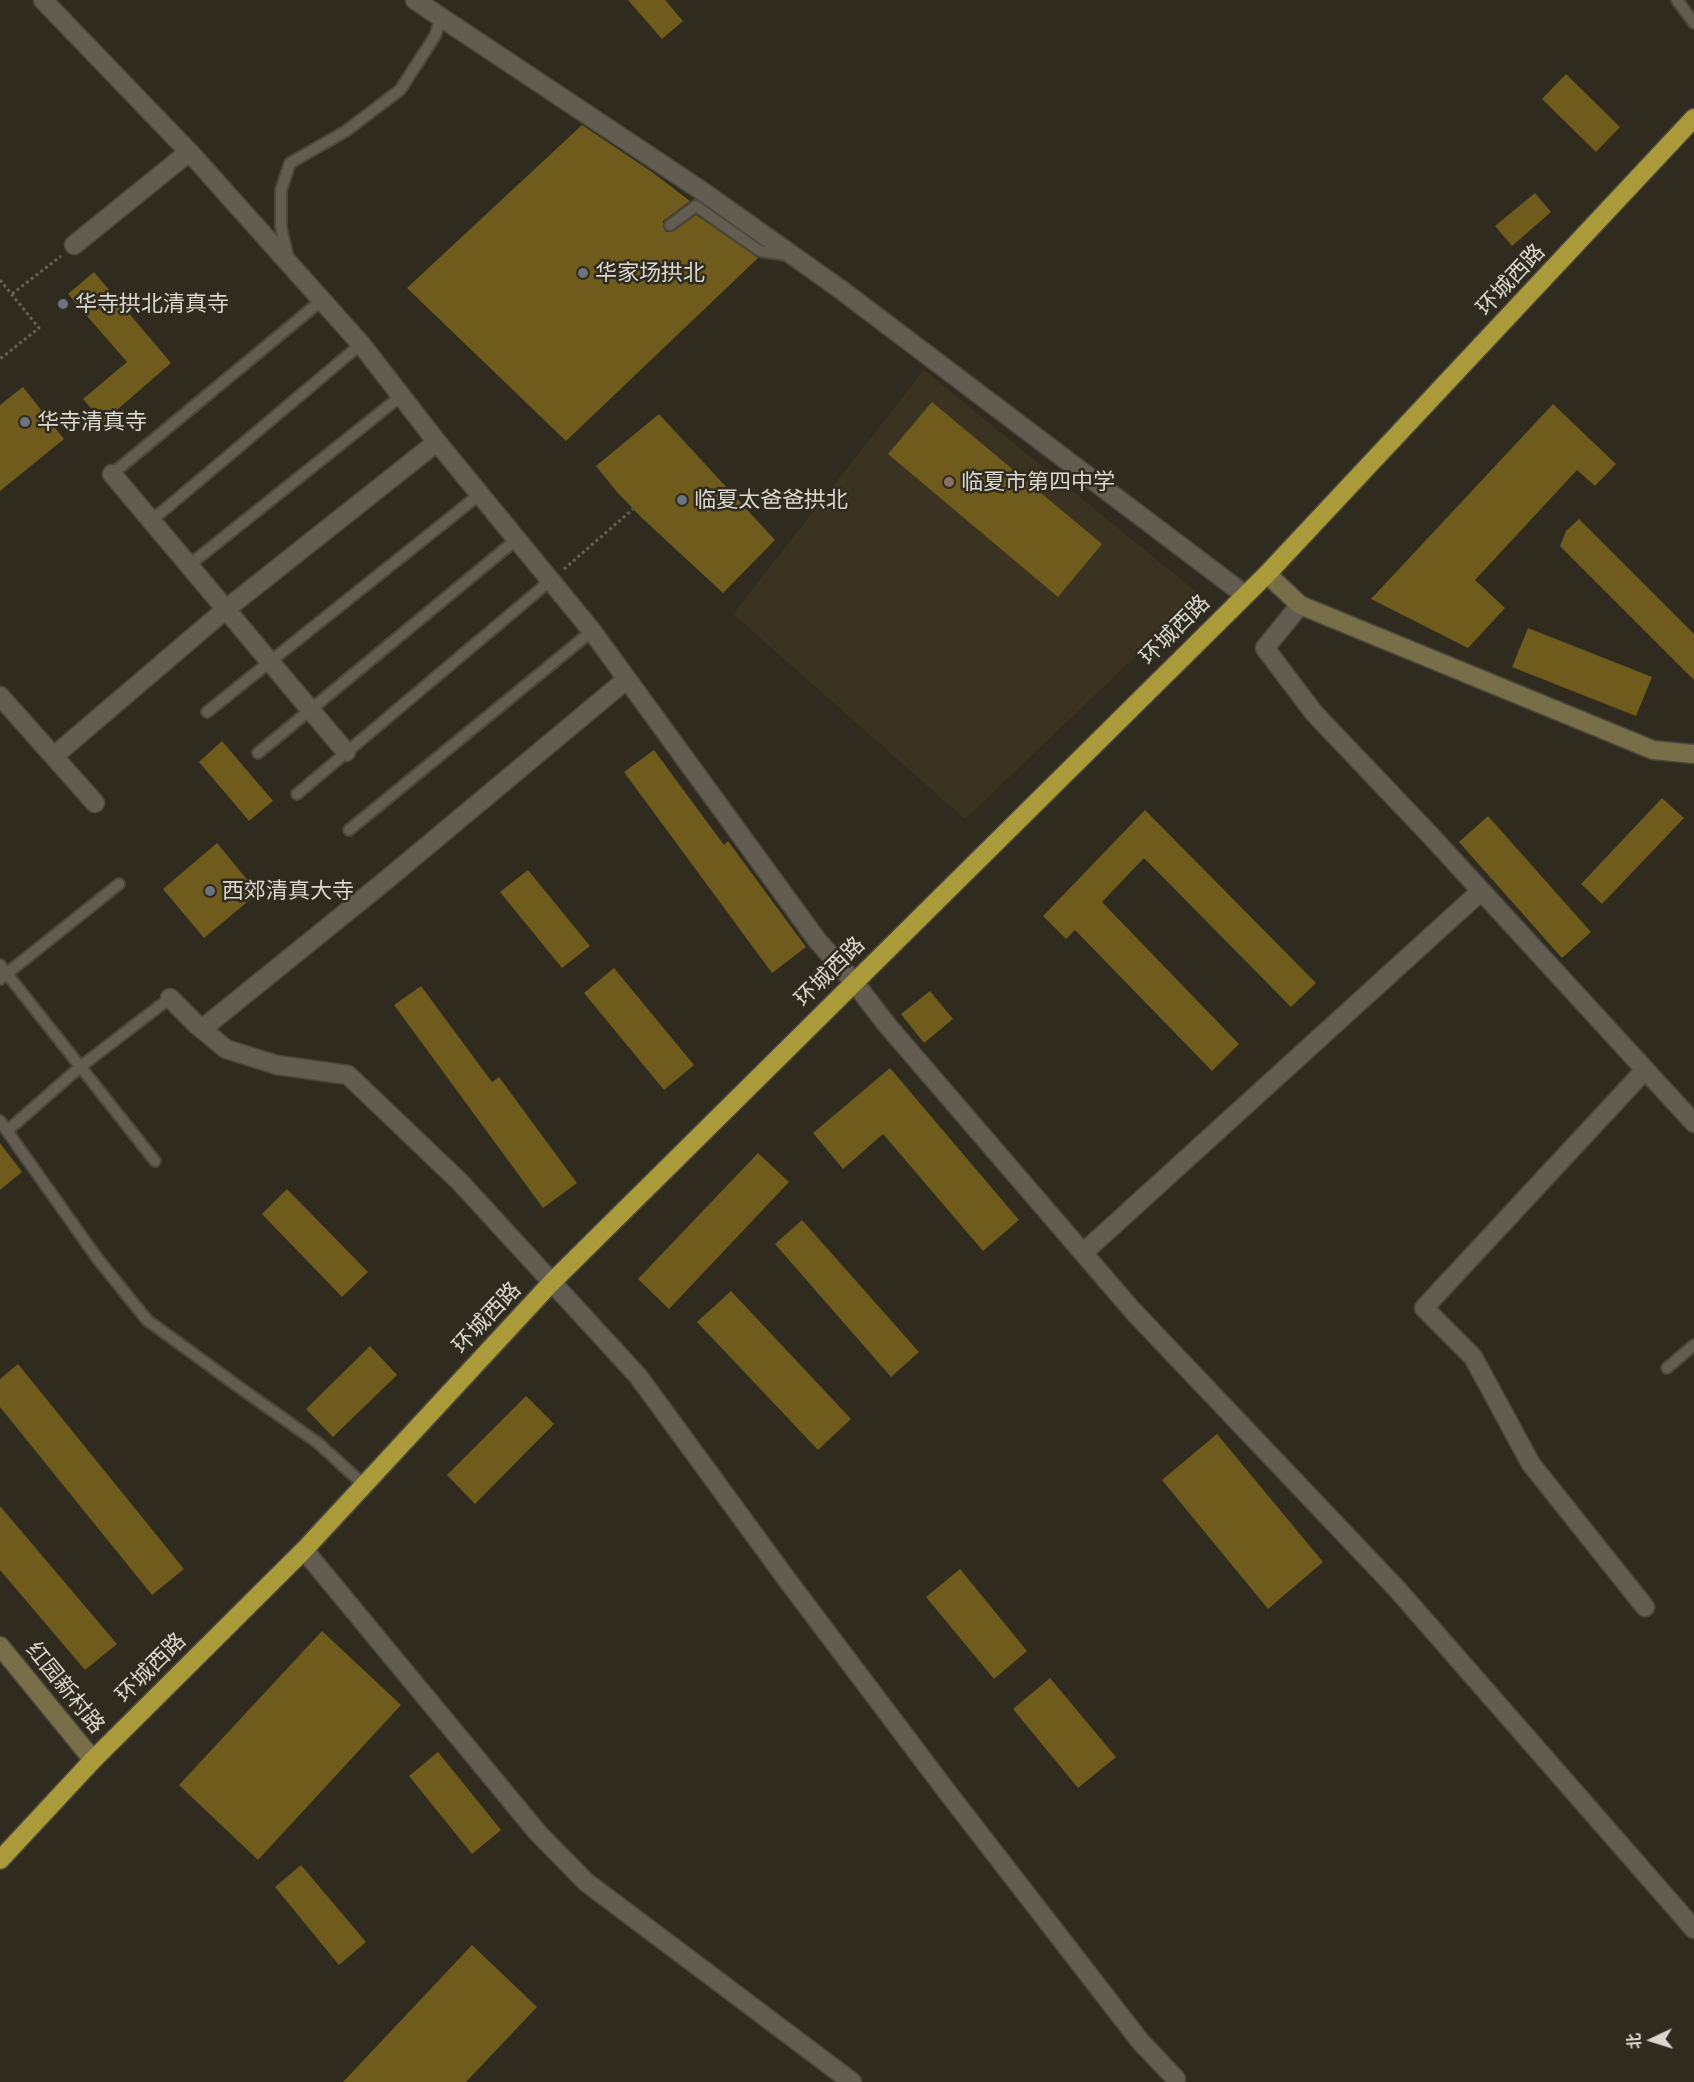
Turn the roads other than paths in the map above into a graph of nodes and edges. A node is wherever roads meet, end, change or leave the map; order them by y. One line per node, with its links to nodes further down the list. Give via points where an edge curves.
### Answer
1 (43, 0): 7 (street)
2 (415, 0): 4 (street)
3 (1677, 0): 5 (lane)
4 (441, 17): 10 (street); 11 (lane, via 435,36 400,90 346,131 290,163 281,190 281,227)
5 (1694, 23)
6 (1694, 118): 21 (highway, 环城西路)
7 (189, 152): 9 (street); 11 (street)
8 (670, 225): 10 (lane, via 696,206 760,251)
9 (74, 245)
10 (793, 255): 23 (street)
11 (290, 264): 12 (street)
12 (322, 300): 13 (street); 16 (lane)
13 (361, 344): 14 (street); 18 (lane)
14 (401, 396): 15 (street); 20 (lane)
15 (437, 442): 17 (street); 25 (street)
16 (112, 474): 18 (street)
17 (480, 494): 19 (street); 27 (lane)
18 (151, 521): 20 (street)
19 (517, 539): 22 (street); 30 (lane)
20 (188, 566): 25 (street)
21 (1267, 574): 23 (highway, 环城西路); 24 (street)
22 (551, 580): 26 (street); 32 (lane)
23 (1245, 595): 42 (highway, 环城西路)
24 (1300, 605): 34 (street, via 1653,750); 40 (street, via 1265,648 1314,713)
25 (225, 610): 27 (street); 35 (street)
26 (592, 631): 28 (street); 38 (lane)
27 (270, 662): 30 (street); 31 (lane)
28 (627, 679): 42 (street, via 817,940); 44 (street)
29 (0, 696): 35 (street)
30 (310, 710): 32 (street); 33 (lane)
31 (207, 712)
32 (346, 752): 36 (lane)
33 (258, 753)
34 (1694, 754)
35 (54, 756): 37 (street)
36 (297, 794)
37 (95, 802)
38 (349, 830)
39 (119, 884): 41 (lane)
40 (1481, 891): 46 (street); 51 (street)
41 (2, 972): 45 (lane)
42 (854, 982): 51 (street); 52 (highway, 环城西路)
43 (170, 998): 44 (street); 45 (lane)
44 (202, 1029): 52 (street, via 226,1049 277,1065 348,1075 459,1181)
45 (80, 1067): 49 (lane); 50 (lane)
46 (1645, 1070): 48 (street); 57 (street, via 1424,1308 1473,1357 1531,1464)
47 (0, 1121): 49 (lane)
48 (1694, 1123)
49 (7, 1131): 55 (lane, via 97,1258 147,1320 318,1443)
50 (155, 1161)
51 (1083, 1253): 61 (street, via 1396,1589)
52 (552, 1282): 55 (highway, 环城西路); 62 (street, via 638,1376 941,1784 1140,2041)
53 (1694, 1345): 54 (lane)
54 (1667, 1368)
55 (364, 1485): 56 (highway, 环城西路)
56 (304, 1550): 59 (highway, 环城西路); 63 (street, via 538,1833 586,1882)
57 (1645, 1607)
58 (0, 1646): 59 (street, 红园新村路)
59 (93, 1760): 60 (highway, 环城西路)
60 (0, 1860)
61 (1694, 1929)
62 (1176, 2079)
63 (852, 2082)

